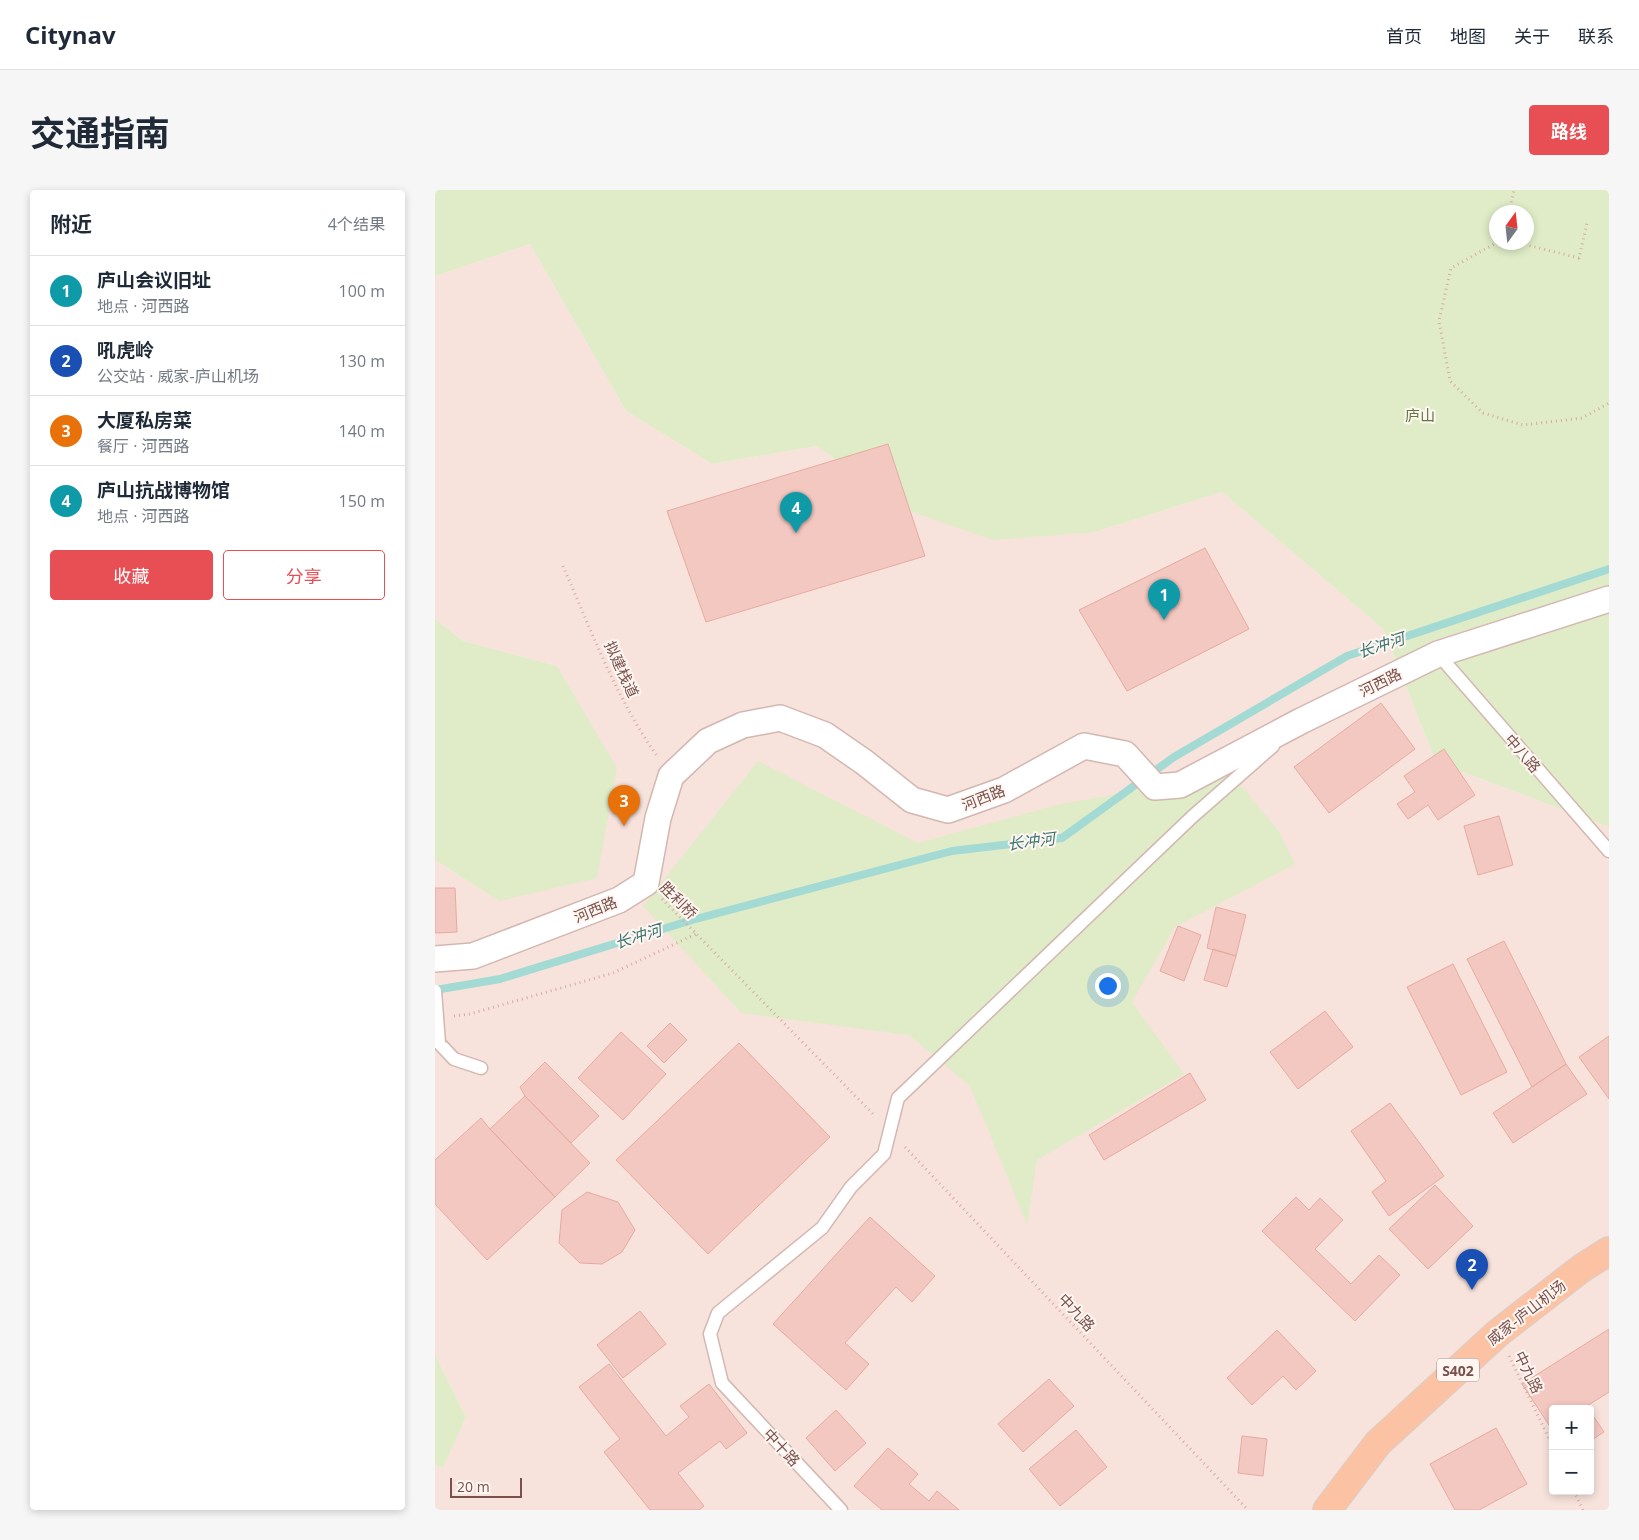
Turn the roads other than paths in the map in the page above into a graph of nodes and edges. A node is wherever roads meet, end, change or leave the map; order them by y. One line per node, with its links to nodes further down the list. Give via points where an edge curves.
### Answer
1 (1609, 599): 2 (street, 河西路)
2 (1438, 654): 3 (street, 河西路); 4 (lane, 中八路)
3 (1301, 721): 5 (street, 河西路, via 1180,786 1155,787 1125,754 1084,746 1004,790 948,810 912,800 825,735 780,718 743,725 708,742 671,776 658,818 646,883 619,900 473,956); 9 (lane, 中十路, via 1192,817 898,1098 884,1154 851,1187 822,1228 718,1313 710,1334 723,1383)
4 (1609, 851)
5 (435, 959)
6 (435, 991): 7 (lane, bridge, via 439,1042 454,1059)
7 (481, 1068)
8 (1609, 1252): 10 (main road, 威家-庐山机场 / S402, via 1582,1268 1498,1333 1378,1443)
9 (841, 1510)
10 (1327, 1510)

